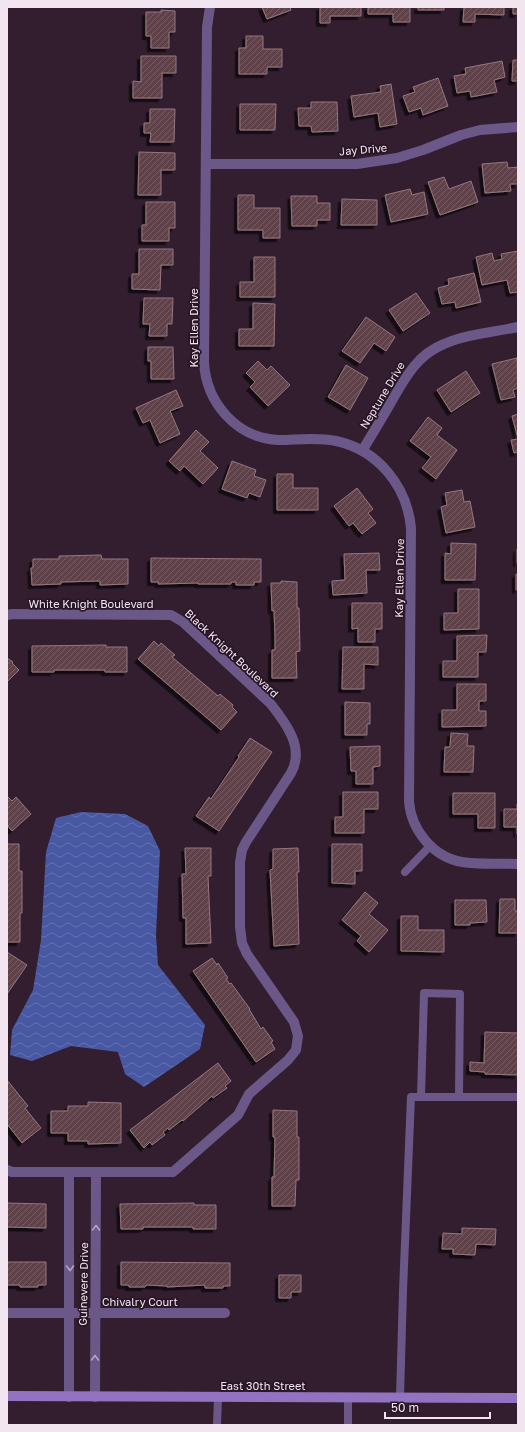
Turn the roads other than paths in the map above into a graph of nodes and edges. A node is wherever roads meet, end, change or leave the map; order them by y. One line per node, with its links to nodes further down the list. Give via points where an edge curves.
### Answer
1 (210, 7): 3 (street, Kay Ellen Drive, via 207,28)
2 (518, 126): 3 (street, Jay Drive, via 480,130 397,158 357,164)
3 (206, 164): 5 (street, Kay Ellen Drive, via 204,362 206,380 213,399 225,415 251,434 276,440 332,440)
4 (518, 327): 5 (street, Neptune Drive, via 463,338 432,350 408,372)
5 (362, 451): 8 (street, Kay Ellen Drive, via 381,464 394,479 401,490 410,516 412,536 409,801 414,822)
6 (7, 615): 7 (street, White Knight Boulevard)
7 (174, 617): 16 (street, Black Knight Boulevard, via 183,622 270,703 282,718 294,742 297,756 293,769 242,850 240,927 242,943 247,954 294,1022 298,1040 294,1054 249,1094 238,1115 173,1172)
8 (430, 845): 9 (street, Kay Ellen Drive, via 446,857 457,861); 10 (lane)
9 (518, 864)
10 (405, 872)
11 (421, 1097): 12 (lane); 12 (lane, via 424,993 460,994); 26 (lane, via 411,1097)
12 (459, 1097): 13 (lane)
13 (518, 1097)
14 (7, 1170): 15 (street)
15 (69, 1173): 16 (street, Black Knight Boulevard); 18 (street, Guinevere Drive, one-way to 18)
16 (96, 1173): 19 (street, Guinevere Drive, one-way to 16)
17 (7, 1313): 18 (street, Chivalry Court)
18 (70, 1313): 19 (street, Chivalry Court); 22 (street, Guinevere Drive)
19 (94, 1313): 20 (street, Chivalry Court); 23 (street, Guinevere Drive, one-way to 19)
20 (225, 1313)
21 (7, 1396): 22 (main road, East 30th Street)
22 (70, 1397): 23 (main road, East 30th Street)
23 (95, 1397): 24 (main road, East 30th Street)
24 (218, 1397): 25 (main road, East 30th Street); 28 (lane)
25 (348, 1397): 26 (main road, East 30th Street); 29 (lane)
26 (400, 1397): 27 (main road, East 30th Street)
27 (518, 1398)
28 (217, 1425)
29 (348, 1425)

